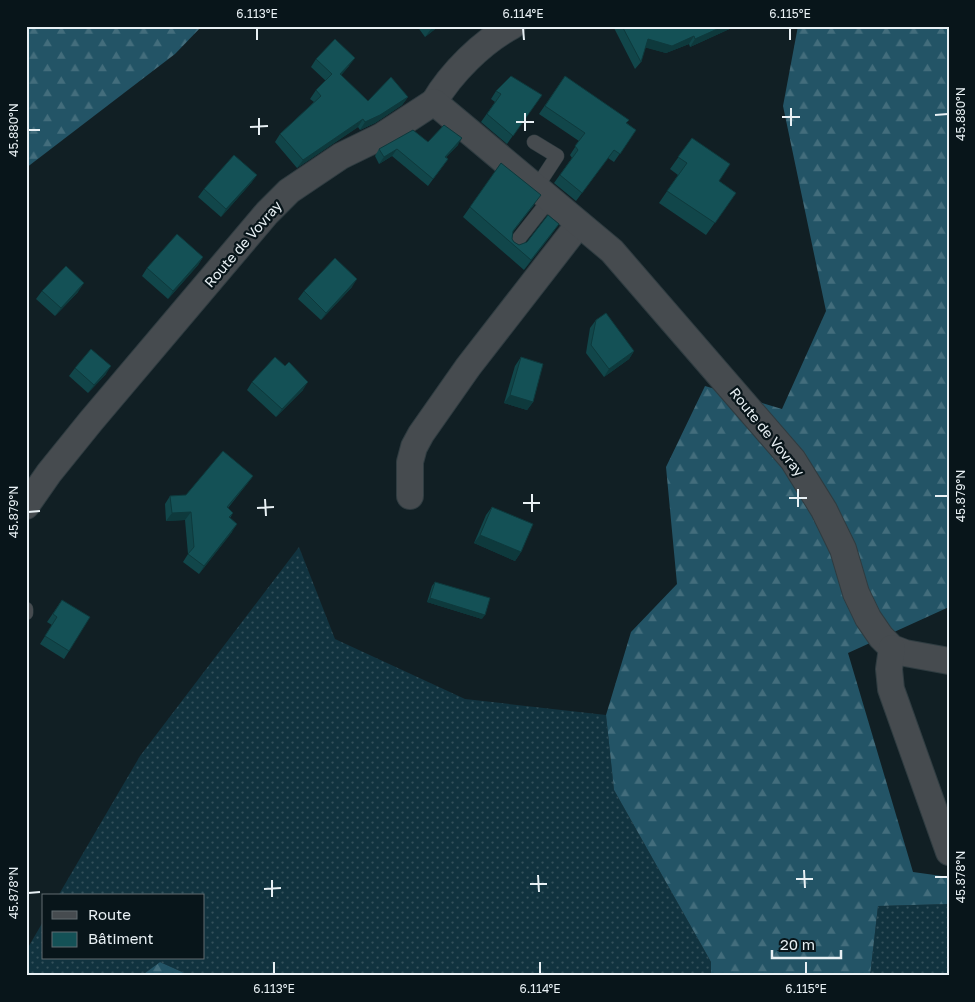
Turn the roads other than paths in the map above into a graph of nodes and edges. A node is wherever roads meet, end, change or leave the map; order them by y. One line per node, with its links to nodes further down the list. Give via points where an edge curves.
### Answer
1 (512, 26): 2 (street, via 481,48 444,85)
2 (434, 102): 4 (street, Route de Vovray); 8 (street, Route de Vovray, via 382,136 341,156 289,192 267,213 91,421)
3 (534, 142): 4 (lane, via 557,156)
4 (543, 193): 5 (street, Route de Vovray); 6 (lane)
5 (579, 224): 7 (street, via 468,367 421,434 410,462); 11 (street, Route de Vovray, via 612,251 793,460 824,510 843,549 856,593 868,618)
6 (513, 246)
7 (410, 496)
8 (26, 506)
9 (26, 609): 10 (lane)
10 (26, 614)
11 (892, 648): 12 (street); 13 (street, via 891,689)
12 (949, 661)
13 (949, 852)

